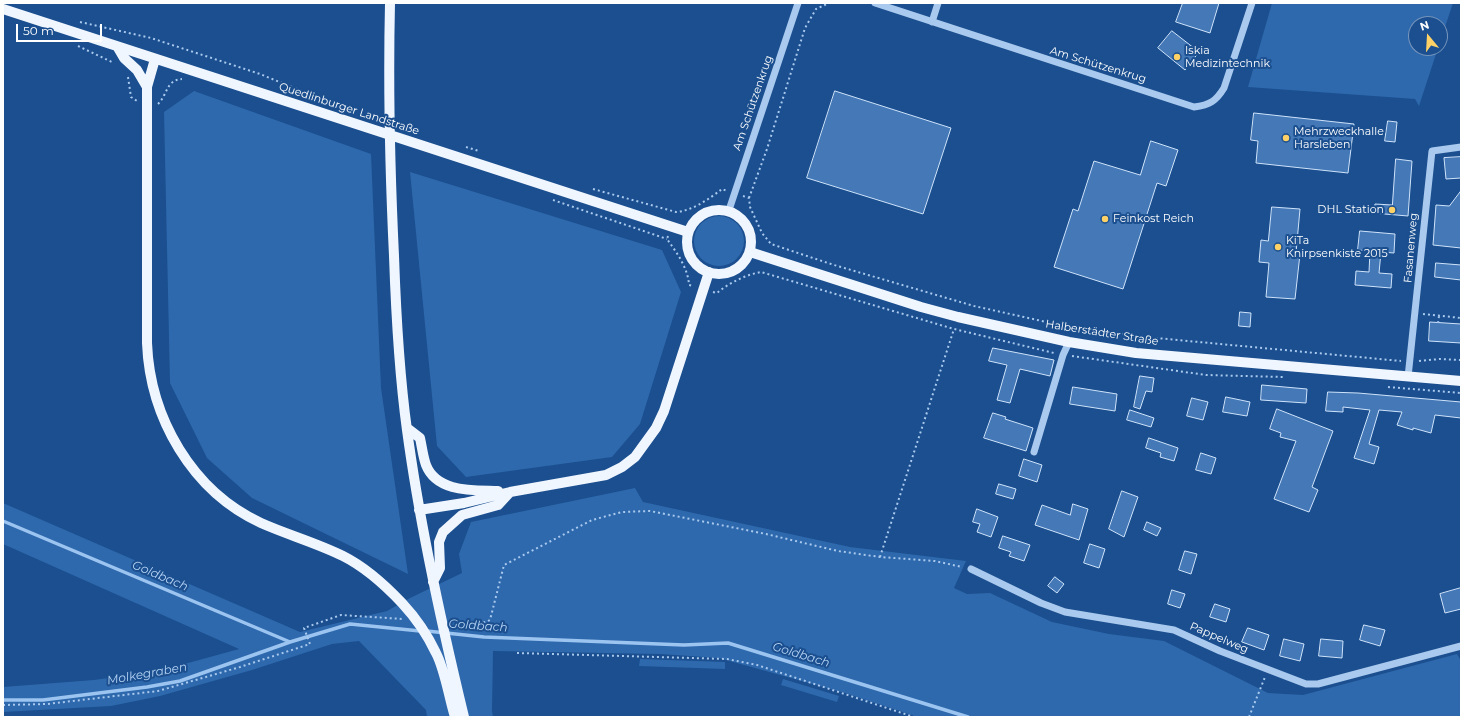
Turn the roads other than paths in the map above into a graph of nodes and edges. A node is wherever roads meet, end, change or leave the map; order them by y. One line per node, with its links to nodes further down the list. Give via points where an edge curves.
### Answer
1 (390, 3): 19 (main road, via 389,164 396,316)
2 (798, 3): 12 (street, Am Schützenkrug)
3 (875, 3): 7 (street, Am Schützenkrug)
4 (938, 3): 7 (street)
5 (1252, 3): 7 (street, Am Schützenkrug, via 1224,88 1216,100 1206,106 1194,107)
6 (3, 9): 8 (main road, Quedlinburger Landstraße)
7 (932, 22)
8 (117, 46): 9 (main road, Quedlinburger Landstraße); 10 (main road)
9 (155, 58): 10 (main road); 13 (main road, Quedlinburger Landstraße)
10 (147, 87): 26 (main road, via 148,354 155,394 166,425 202,479 242,512 261,523 349,560 390,592 437,654)
11 (1461, 148): 17 (street, Fasanenweg, via 1432,151)
12 (729, 210): 13 (main road, via 714,210 701,214); 14 (main road, via 740,217 748,227 751,239)
13 (688, 232): 15 (main road, via 688,253 696,265)
14 (750, 252): 15 (main road, via 742,264 730,272); 16 (main road, Halberstädter Straße, via 936,311)
15 (709, 272): 21 (main road, via 664,411 653,433 635,457 606,475)
16 (1069, 342): 17 (main road, Halberstädter Straße, via 1136,353); 20 (street)
17 (1408, 377): 18 (main road, Halberstädter Straße)
18 (1461, 381)
19 (407, 428): 21 (main road, via 420,438 426,466 443,484 463,490); 22 (main road)
20 (1034, 452)
21 (510, 492): 22 (main road); 24 (main road, via 498,505 462,515 443,532 439,542 440,568)
22 (419, 510): 24 (main road)
23 (971, 569): 25 (street, Pappelweg, via 1065,612 1174,630 1220,652 1306,684 1318,684)
24 (433, 582): 27 (main road)
25 (1461, 646)
26 (455, 717)
27 (464, 717)

